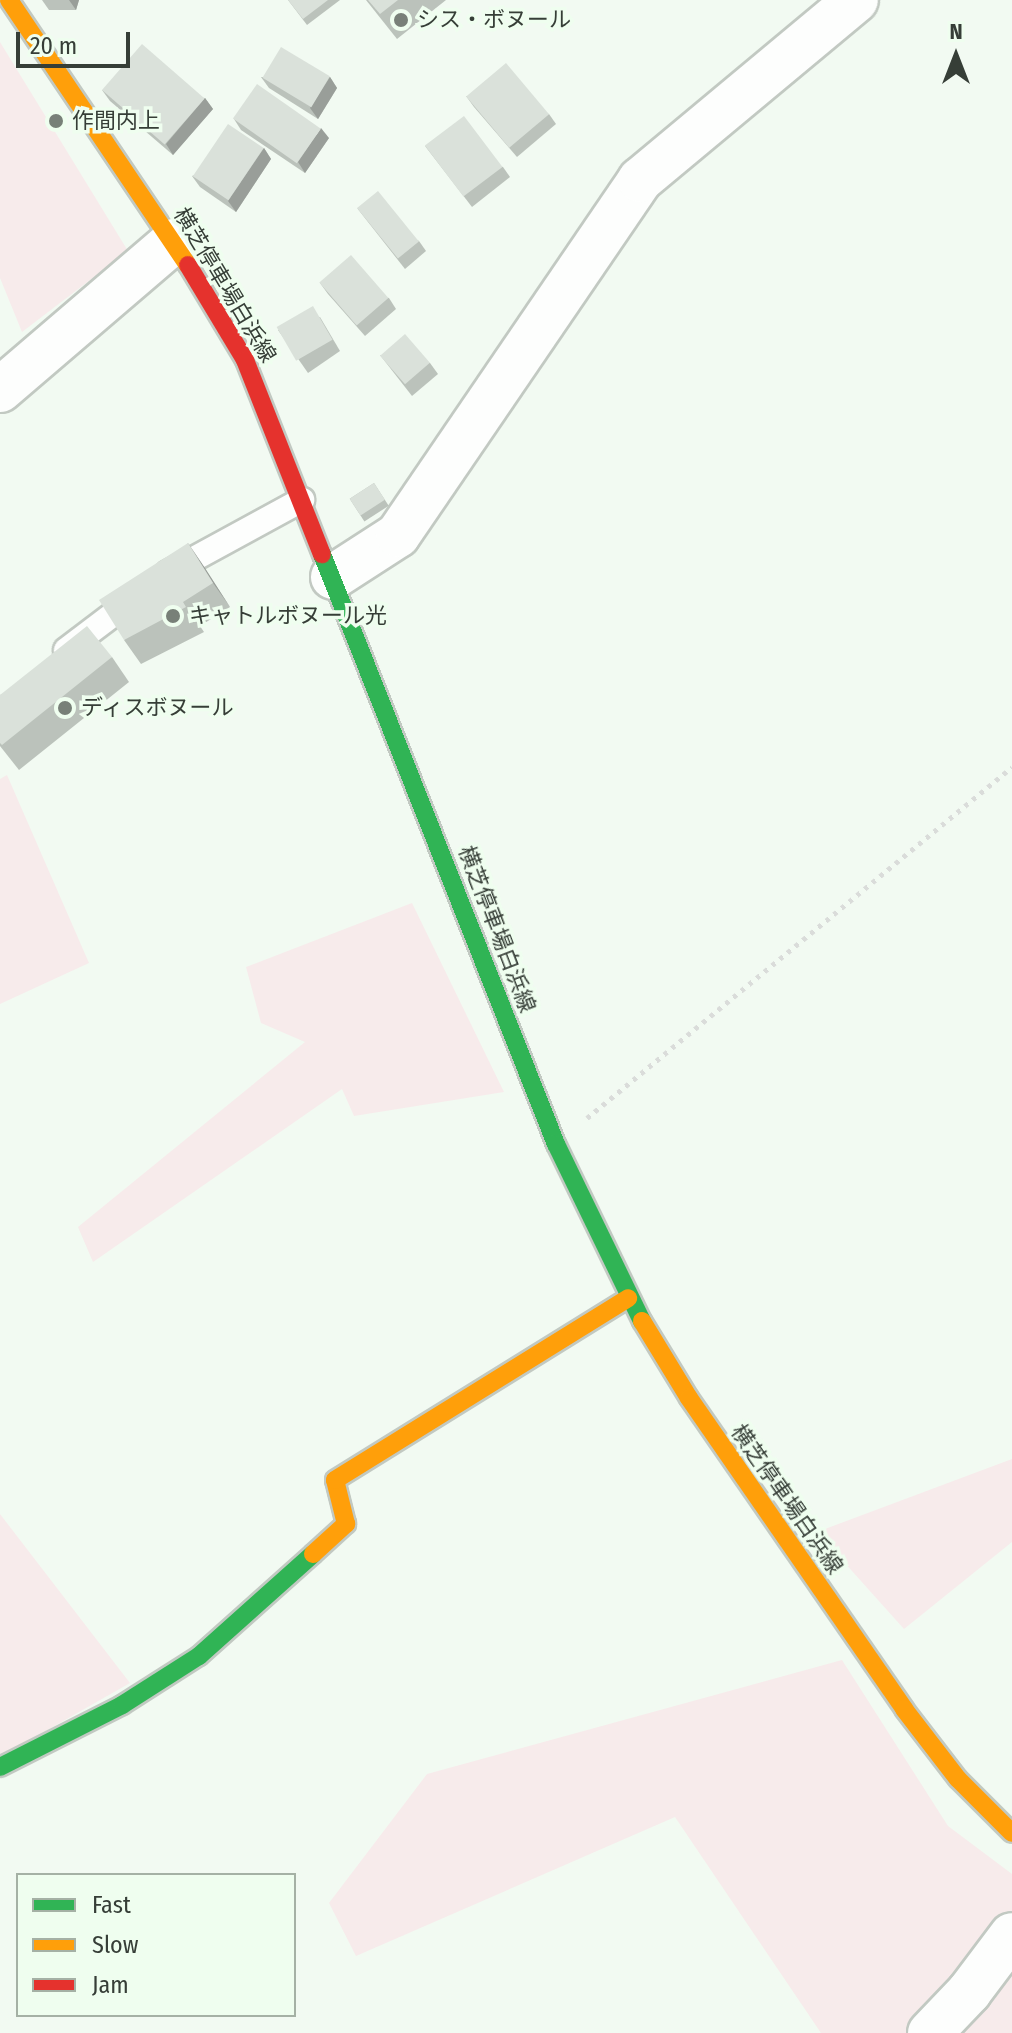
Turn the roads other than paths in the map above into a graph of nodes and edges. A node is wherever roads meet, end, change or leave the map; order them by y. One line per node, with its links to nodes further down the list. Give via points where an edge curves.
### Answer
1 (9, 0): 3 (main road, 横芝停車場白浜線)
2 (856, 0): 6 (street, via 640,180 398,535)
3 (174, 241): 4 (street); 5 (main road, 横芝停車場白浜線, via 245,360)
4 (0, 390)
5 (302, 500): 6 (main road, 横芝停車場白浜線); 7 (lane, via 189,557)
6 (333, 577): 8 (main road, 横芝停車場白浜線, via 556,1144)
7 (50, 661)
8 (628, 1298): 9 (main road, via 335,1480 346,1524 199,1656 122,1705); 10 (main road, 横芝停車場白浜線, via 689,1398 904,1709 958,1779)
9 (0, 1767)
10 (1012, 1833)
11 (1012, 1935): 12 (street)
12 (930, 2033)

